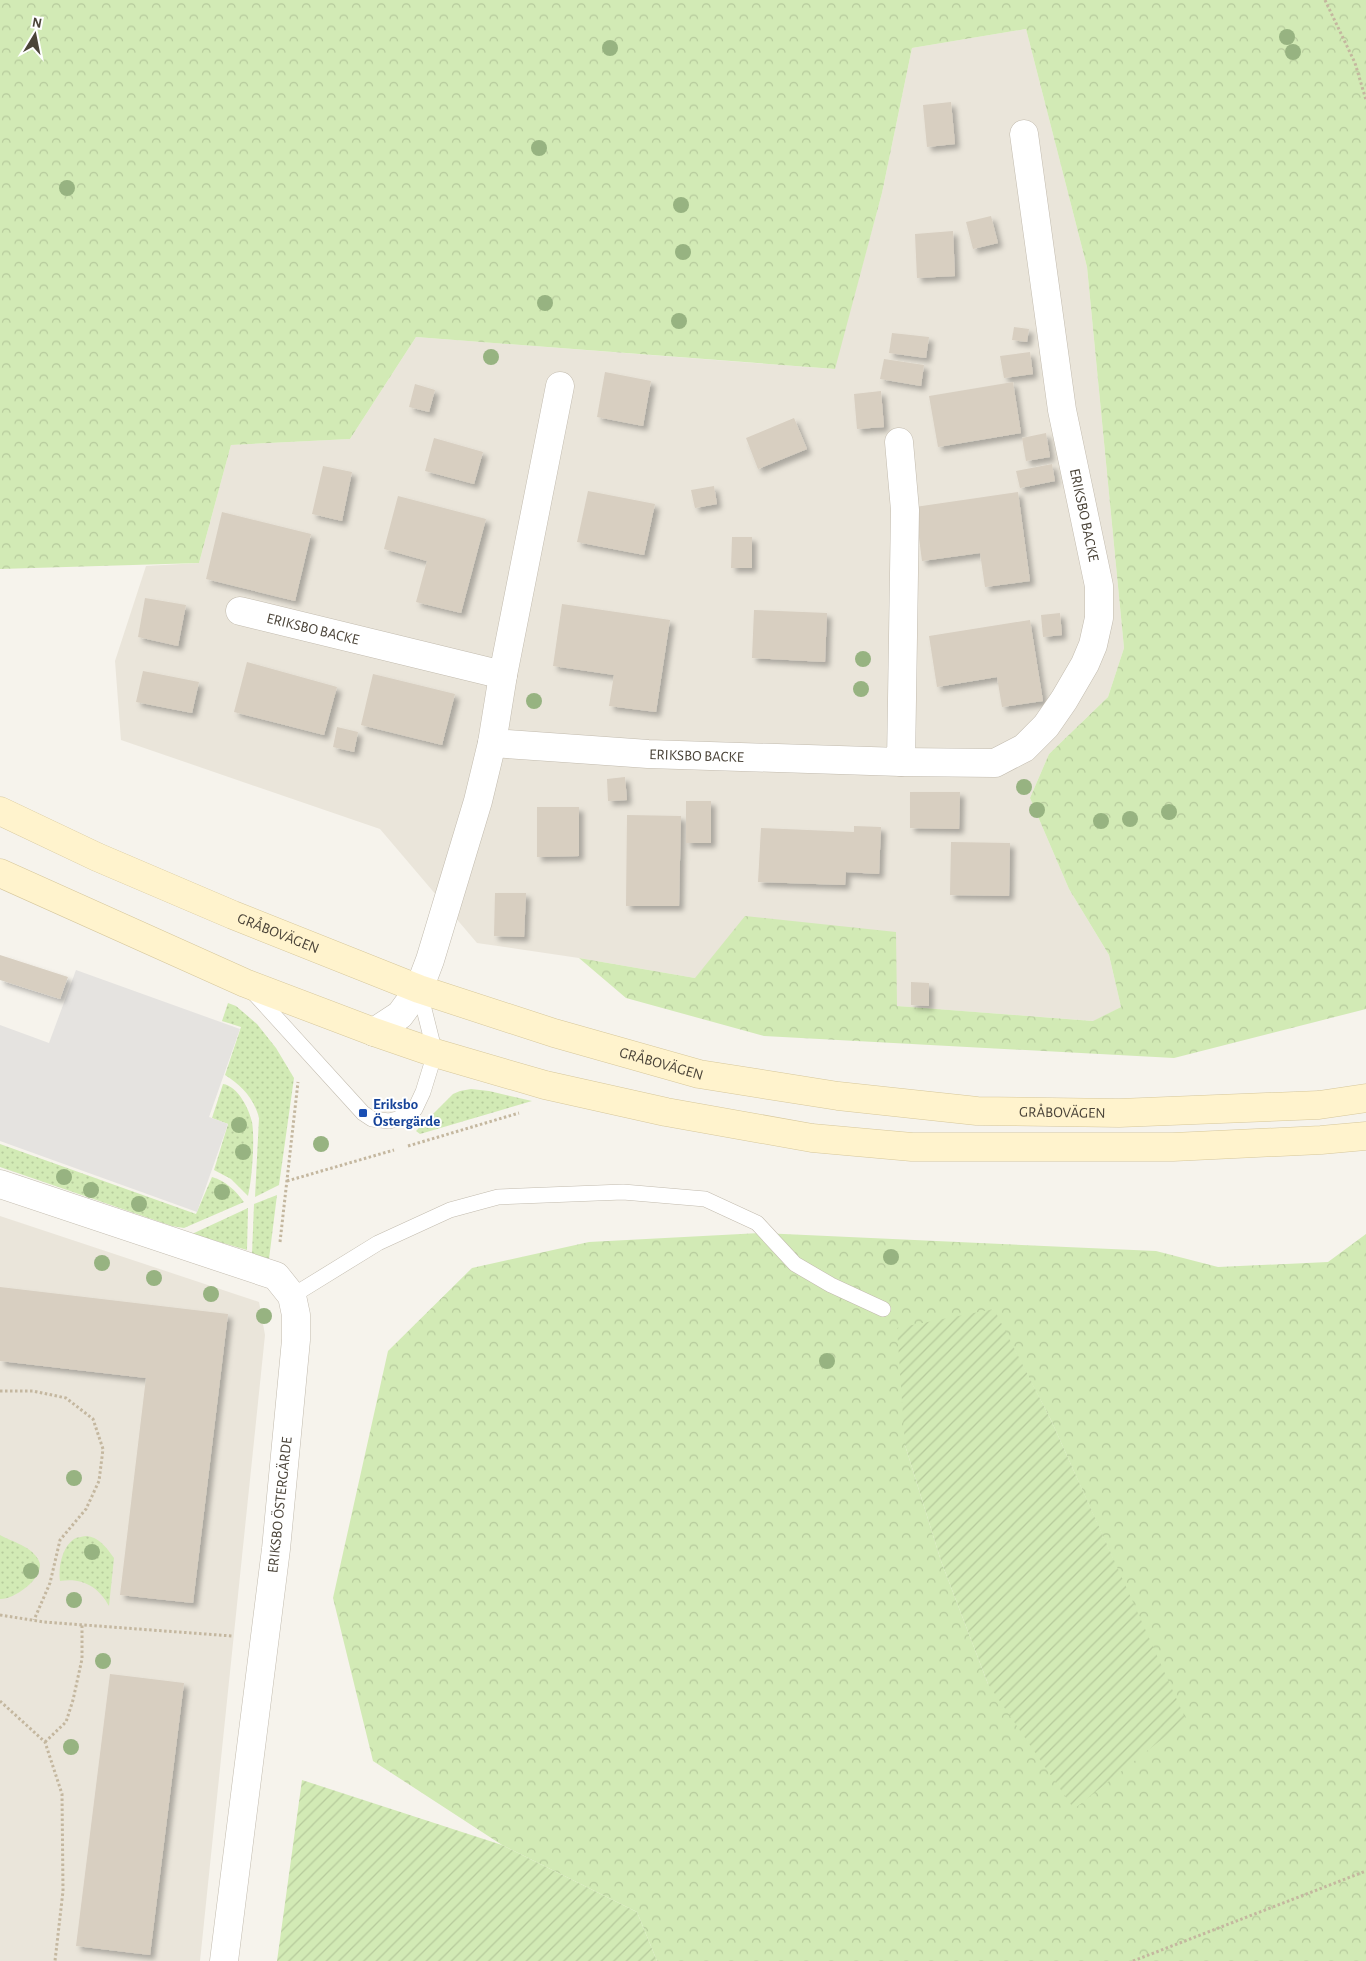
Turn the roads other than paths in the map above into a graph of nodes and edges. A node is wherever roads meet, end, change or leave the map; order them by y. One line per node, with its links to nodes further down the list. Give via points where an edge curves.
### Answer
1 (1024, 134): 7 (street, ERIKSBO BACKE, via 1062,410 1099,586 1099,618 1085,664 1046,726 1024,748 994,764)
2 (560, 386): 5 (street)
3 (899, 442): 7 (street, via 905,510)
4 (240, 610): 5 (street, ERIKSBO BACKE)
5 (502, 676): 6 (street)
6 (492, 743): 7 (street, ERIKSBO BACKE, via 648,754); 11 (street, via 478,801)
7 (901, 762)
8 (0, 811): 11 (main road, GRÅBOVÄGEN, via 233,915)
9 (0, 873): 10 (main road)
10 (245, 983): 12 (main road); 13 (lane, via 372,1119 389,1121 415,1110)
11 (419, 989): 12 (street, via 400,1015); 13 (lane); 14 (main road, GRÅBOVÄGEN, via 554,1033 699,1074 838,1096 977,1111 1082,1114 1301,1106)
12 (374, 1032): 13 (main road)
13 (435, 1052): 15 (main road, via 545,1085 666,1112 812,1138 912,1147 1173,1147)
14 (1366, 1098)
15 (1366, 1136)
16 (0, 1184): 17 (street)
17 (284, 1286): 18 (lane, via 450,1210 498,1197 623,1192 704,1199 758,1223 796,1264 831,1286); 19 (street, ERIKSBO ÖSTERGÄRDE, via 296,1315 296,1340 276,1549)
18 (883, 1309)
19 (224, 1961)

